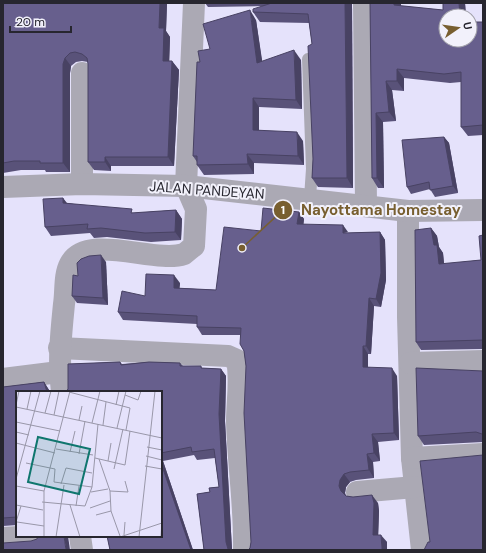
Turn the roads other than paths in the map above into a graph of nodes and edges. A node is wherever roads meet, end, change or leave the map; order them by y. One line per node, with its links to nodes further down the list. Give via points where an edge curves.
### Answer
1 (194, 3): 6 (street)
2 (364, 3): 9 (street)
3 (308, 59): 8 (lane, via 312,169)
4 (82, 73): 5 (street)
5 (82, 184): 6 (street, JALAN PANDEYAN); 7 (street, JALAN PANDEYAN)
6 (186, 186): 8 (street, JALAN PANDEYAN); 12 (street, via 196,209 194,246 184,254 165,256 102,249 86,252 75,258 68,270)
7 (3, 187)
8 (310, 198): 9 (street, JALAN PANDEYAN)
9 (366, 205): 11 (street, JALAN PANDEYAN)
10 (483, 210): 11 (street, JALAN PANDEYAN)
11 (408, 211): 14 (street)
12 (59, 348): 16 (street); 25 (street, via 228,356 237,360 237,421 245,521)
13 (483, 361): 14 (street)
14 (410, 363): 18 (street)
15 (3, 379): 16 (street)
16 (61, 382)
17 (483, 454): 18 (street)
18 (412, 458): 19 (street)
19 (415, 487): 20 (street); 26 (street)
20 (357, 492)
21 (19, 537): 23 (street)
22 (80, 537): 24 (street)
23 (3, 538)
24 (82, 550)
25 (244, 550)
26 (422, 550)

